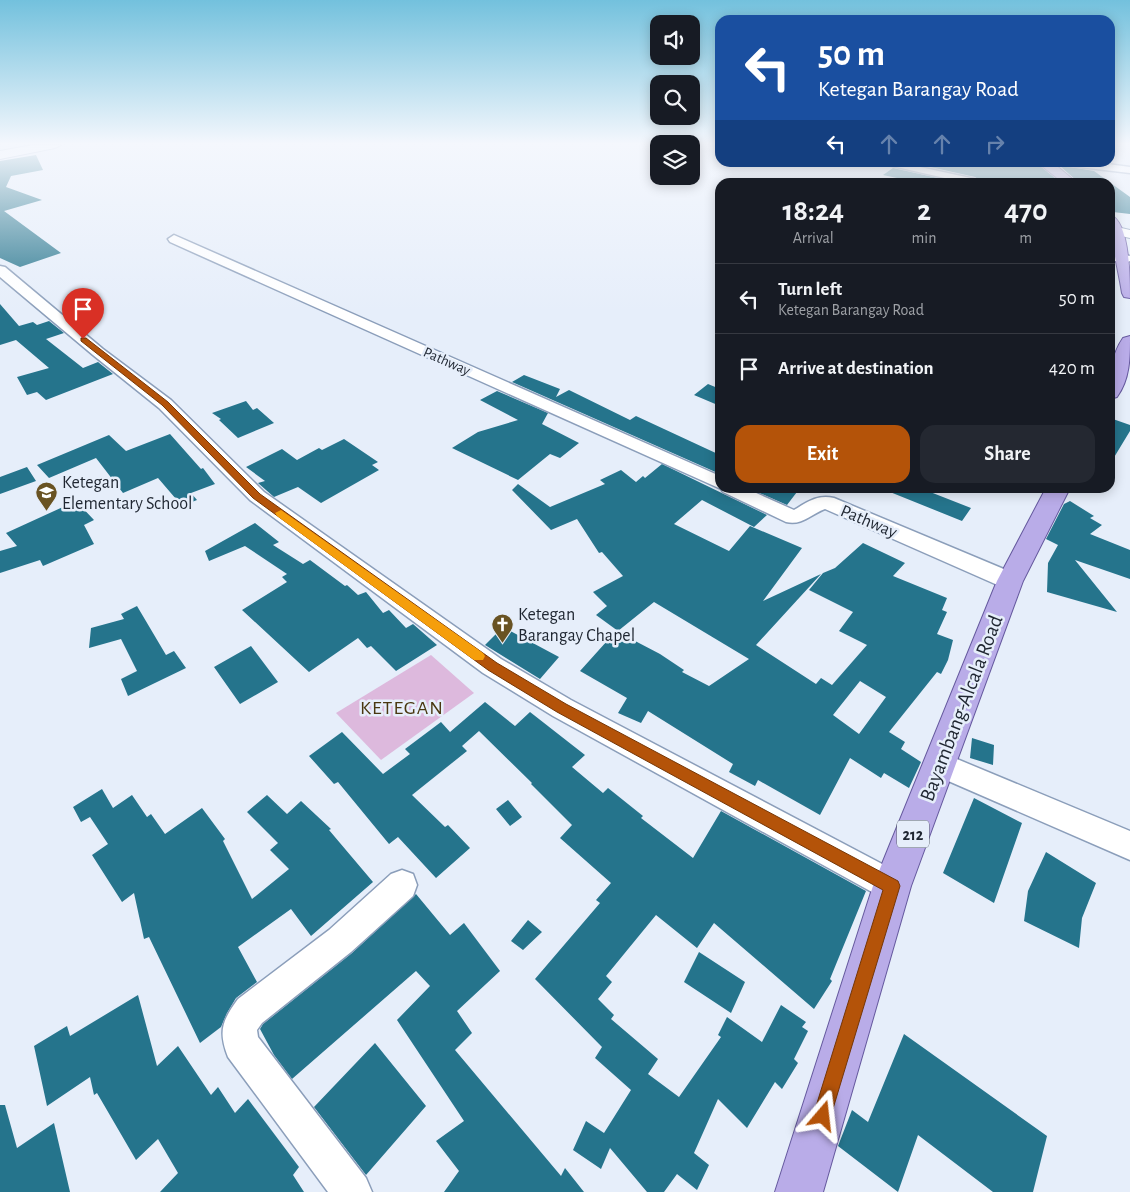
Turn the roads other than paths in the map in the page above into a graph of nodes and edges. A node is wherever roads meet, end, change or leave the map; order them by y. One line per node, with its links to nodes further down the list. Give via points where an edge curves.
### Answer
1 (1119, 228): 3 (main road)
2 (174, 240): 8 (street, Pathway)
3 (1117, 257): 5 (main road)
4 (0, 270): 15 (street, via 165,404 257,496 492,666 562,708)
5 (1130, 293)
6 (1130, 342): 7 (main road)
7 (1115, 380)
8 (715, 481)
9 (741, 493): 11 (street, Pathway, via 793,517 817,503 827,503)
10 (1055, 493): 11 (main road, Bayambang-Alcala Road / 212)
11 (1010, 581): 12 (main road, Bayambang-Alcala Road / 212)
12 (940, 764): 13 (street); 15 (main road, Bayambang-Alcala Road / 212)
13 (1130, 846)
14 (402, 885): 16 (street, via 340,941 250,1011 239,1026 241,1044)
15 (892, 886): 17 (main road, Bayambang-Alcala Road / 212)
16 (352, 1192)
17 (799, 1192)

